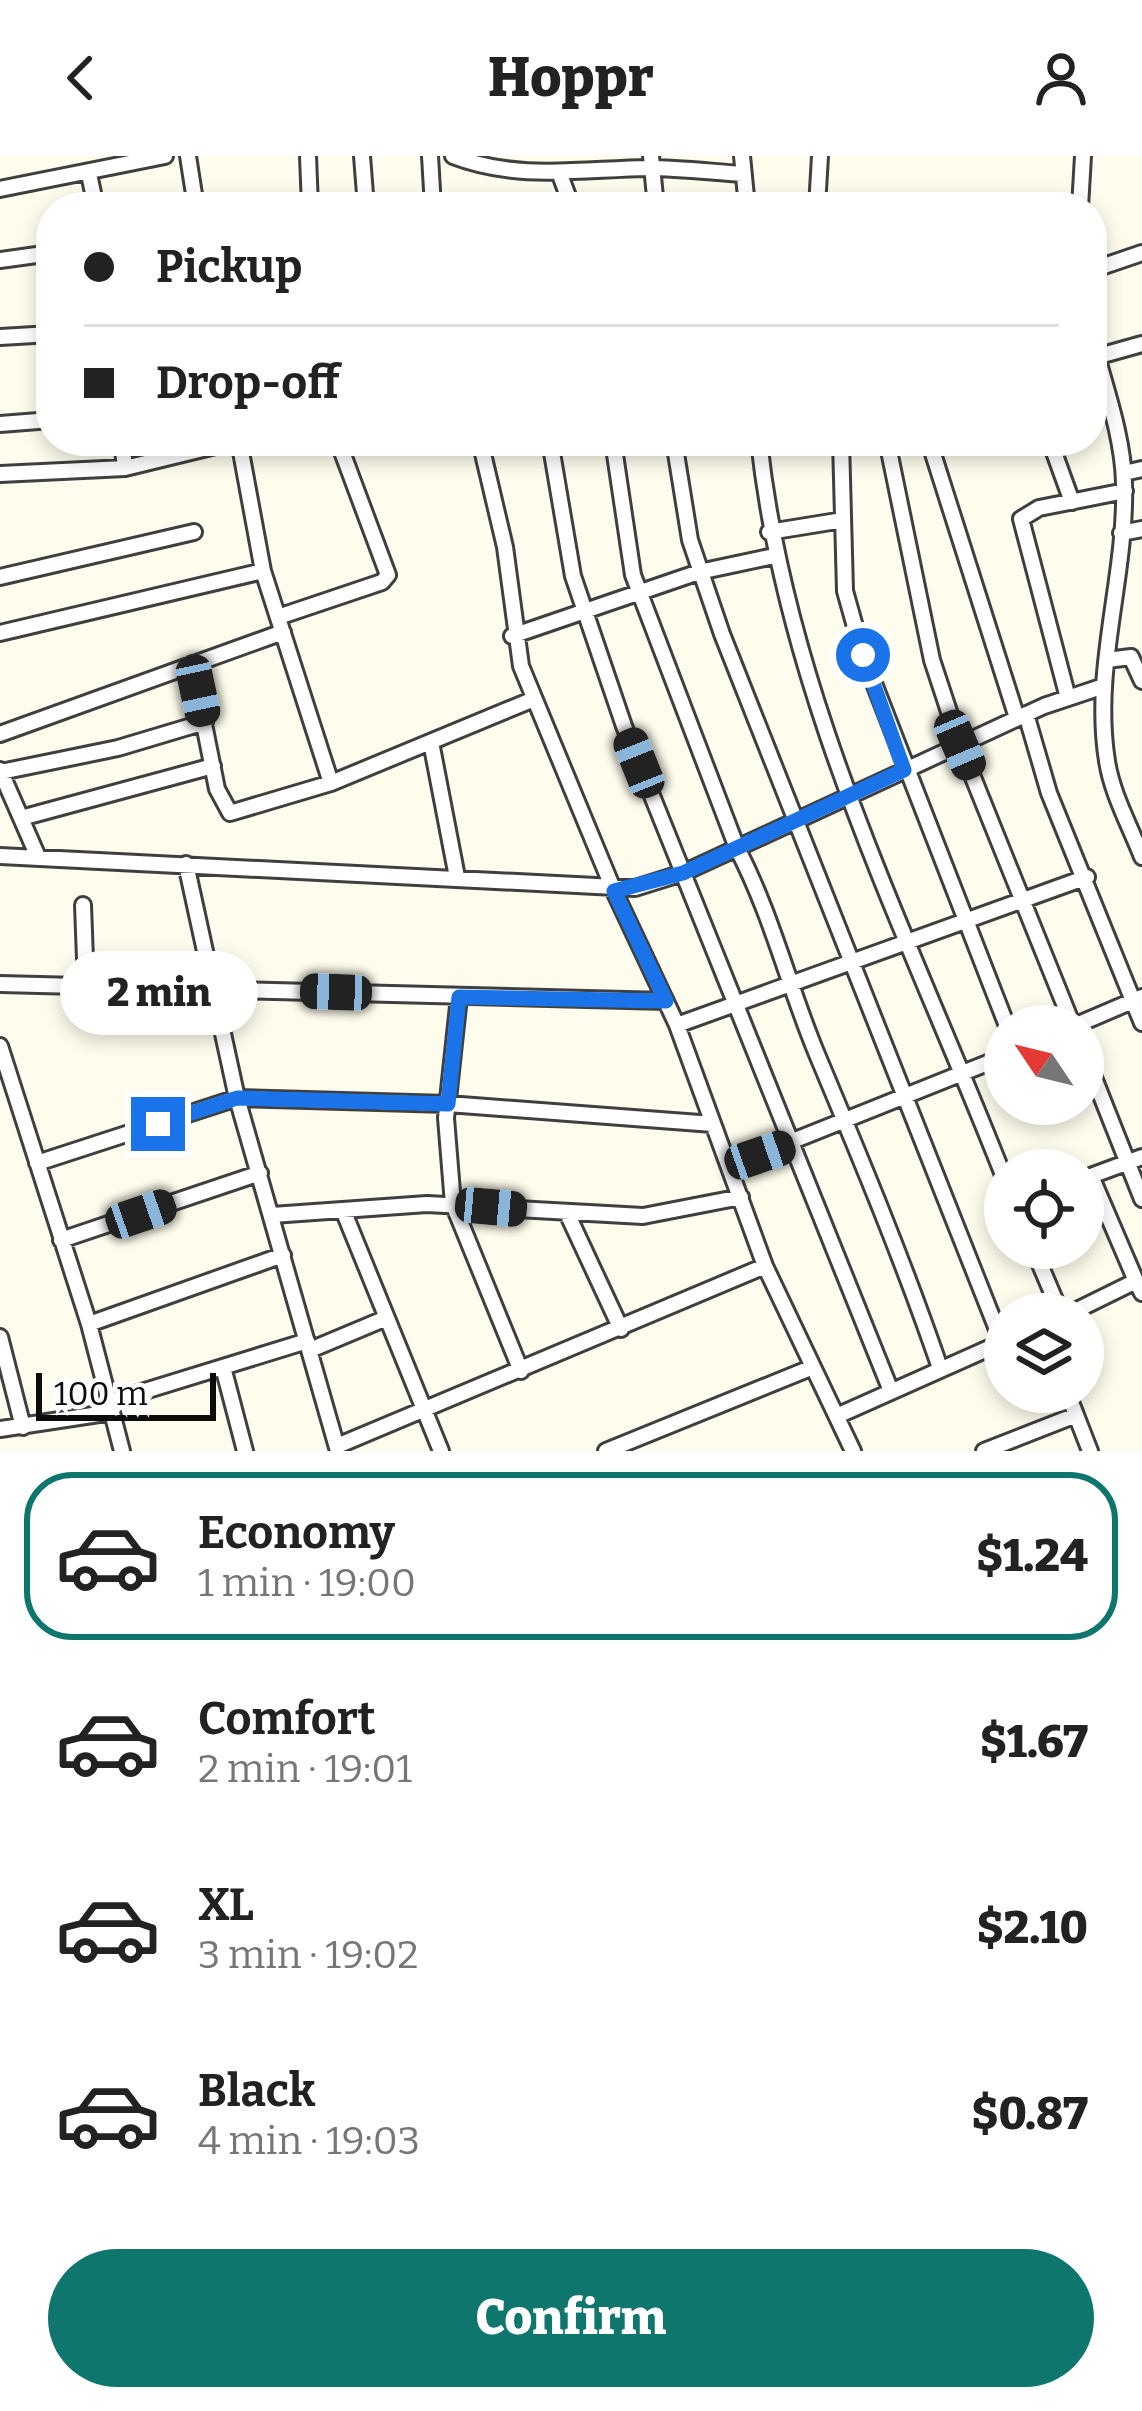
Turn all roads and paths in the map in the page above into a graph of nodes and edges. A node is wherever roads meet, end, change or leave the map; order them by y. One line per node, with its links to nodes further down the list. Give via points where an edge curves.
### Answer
1 (165, 156): 12 (street)
2 (188, 156): 19 (street)
3 (308, 156): 20 (street)
4 (362, 156): 21 (street)
5 (430, 156): 22 (street)
6 (453, 156): 13 (street)
7 (540, 156): 13 (street)
8 (742, 156): 16 (street)
9 (820, 156): 26 (street)
10 (1083, 156): 27 (street)
11 (651, 162): 14 (street); 16 (street); 24 (street)
12 (107, 163): 15 (street)
13 (535, 172): 14 (street)
14 (560, 172): 23 (street)
15 (89, 174): 17 (street); 18 (street)
16 (742, 174): 25 (street)
17 (0, 189)
18 (93, 192)
19 (194, 192)
20 (309, 192)
21 (365, 192)
22 (433, 192)
23 (567, 192)
24 (654, 192)
25 (745, 192)
26 (818, 192)
27 (1081, 192)
28 (1142, 253): 31 (street)
29 (36, 255): 30 (street)
30 (0, 260)
31 (1107, 266)
32 (36, 335): 33 (street)
33 (0, 337)
34 (1142, 344): 35 (street)
35 (1107, 353)
36 (1107, 407): 54 (street)
37 (36, 421): 38 (street)
38 (0, 424)
39 (124, 456): 52 (street)
40 (175, 456): 52 (street)
41 (240, 456): 64 (street)
42 (344, 456): 69 (street, via 388,575)
43 (484, 456): 71 (street, via 505,547)
44 (553, 456): 68 (street)
45 (615, 456): 67 (street)
46 (677, 456): 65 (street)
47 (761, 456): 61 (street)
48 (841, 456): 58 (street)
49 (890, 456): 82 (street, via 932,660)
50 (934, 456): 78 (street)
51 (1055, 456): 57 (street)
52 (125, 468): 55 (street)
53 (1142, 469): 54 (street)
54 (1124, 473): 56 (street)
55 (0, 474)
56 (1125, 491): 57 (street); 62 (street)
57 (1072, 502): 76 (street, via 1021,519)
58 (842, 520): 61 (street); 84 (street, via 845,591)
59 (1142, 529): 62 (street)
60 (194, 532): 66 (street)
61 (769, 532): 63 (street)
62 (1121, 533): 72 (street)
63 (775, 556): 65 (street); 87 (street)
64 (263, 571): 69 (street); 70 (street)
65 (699, 572): 67 (street); 89 (street)
66 (0, 578)
67 (641, 594): 68 (street); 90 (street)
68 (585, 614): 71 (street); 95 (street)
69 (280, 625): 73 (street); 86 (street)
70 (0, 633)
71 (512, 636): 77 (street)
72 (1107, 660): 74 (street, via 1131,656); 75 (street)
73 (192, 664): 79 (street); 80 (street)
74 (1142, 681)
75 (1104, 686): 76 (street); 93 (street, via 1108,766)
76 (1068, 698): 78 (street)
77 (534, 699): 81 (street); 98 (street)
78 (1022, 716): 82 (street); 96 (street)
79 (205, 722): 83 (street); 85 (street)
80 (0, 734)
81 (431, 742): 86 (street); 97 (street)
82 (960, 745): 84 (street); 99 (street)
83 (213, 766): 86 (street, via 230,813); 88 (street)
84 (904, 770): 87 (street); 101 (street)
85 (0, 771): 88 (street)
86 (331, 783)
87 (848, 794): 89 (street); 102 (street)
88 (21, 818): 92 (street)
89 (794, 820): 90 (street); 103 (street)
90 (736, 848): 95 (street); 105 (street)
91 (0, 856): 92 (street)
92 (38, 857): 94 (street)
93 (1142, 857)
94 (186, 864): 97 (street); 107 (street)
95 (683, 873): 98 (street); 111 (street)
96 (1087, 877): 99 (street); 109 (street)
97 (457, 878): 98 (street)
98 (614, 891): 110 (street)
99 (1026, 897): 101 (street); 113 (street)
100 (83, 905): 106 (street)
101 (966, 918): 102 (street); 112 (street)
102 (908, 938): 103 (street); 119 (street)
103 (847, 962): 105 (street); 121 (street)
104 (0, 984): 106 (street)
105 (792, 985): 111 (street); 124 (street)
106 (86, 986): 107 (street)
107 (210, 988): 108 (street); 122 (street)
108 (459, 997): 110 (street); 123 (street)
109 (1137, 999): 114 (street); 115 (street)
110 (666, 1001): 116 (street)
111 (735, 1004): 116 (street); 126 (street)
112 (999, 1005)
113 (1066, 1005)
114 (1104, 1013)
115 (1142, 1023)
116 (677, 1025): 125 (street)
117 (0, 1046): 129 (street)
118 (984, 1064): 119 (street)
119 (963, 1072): 121 (street); 127 (street)
120 (1104, 1094): 128 (street)
121 (905, 1097): 124 (street); 144 (street)
122 (237, 1098): 123 (street); 129 (street); 132 (street)
123 (448, 1104): 125 (street); 135 (street)
124 (847, 1121): 126 (street); 154 (street)
125 (713, 1124): 130 (street)
126 (789, 1145): 130 (street); 156 (street)
127 (993, 1149)
128 (1135, 1159): 131 (street); 134 (street)
129 (37, 1163): 140 (street)
130 (730, 1166): 133 (street)
131 (1104, 1171)
132 (260, 1173): 139 (street); 140 (street)
133 (741, 1197): 137 (street, via 673,1214); 142 (street)
134 (1142, 1198)
135 (452, 1204): 136 (street); 137 (street); 155 (street)
136 (344, 1210): 139 (street); 146 (street)
137 (567, 1213): 148 (street)
138 (1104, 1214): 143 (street)
139 (272, 1215): 141 (street)
140 (61, 1240): 147 (street)
141 (283, 1255): 147 (street); 150 (street)
142 (765, 1265): 148 (street); 153 (street)
143 (1139, 1287): 145 (street)
144 (984, 1293)
145 (1104, 1300)
146 (384, 1319): 150 (street); 158 (street)
147 (89, 1324): 157 (street)
148 (621, 1329): 155 (street)
149 (0, 1336): 161 (street)
150 (308, 1346): 152 (street); 163 (street)
151 (984, 1350): 154 (street)
152 (223, 1367): 157 (street); 165 (street)
153 (813, 1367): 159 (street); 167 (street)
154 (940, 1368): 156 (street)
155 (521, 1371): 158 (street)
156 (891, 1391): 159 (street)
157 (111, 1407): 161 (street); 164 (street)
158 (424, 1412): 163 (street); 166 (street)
159 (839, 1415): 168 (street)
160 (1076, 1415): 169 (street); 170 (street)
161 (23, 1427): 162 (street)
162 (0, 1430)
163 (338, 1448)
164 (122, 1451)
165 (245, 1451)
166 (440, 1451)
167 (606, 1451)
168 (853, 1451)
169 (984, 1451)
170 (1090, 1451)

